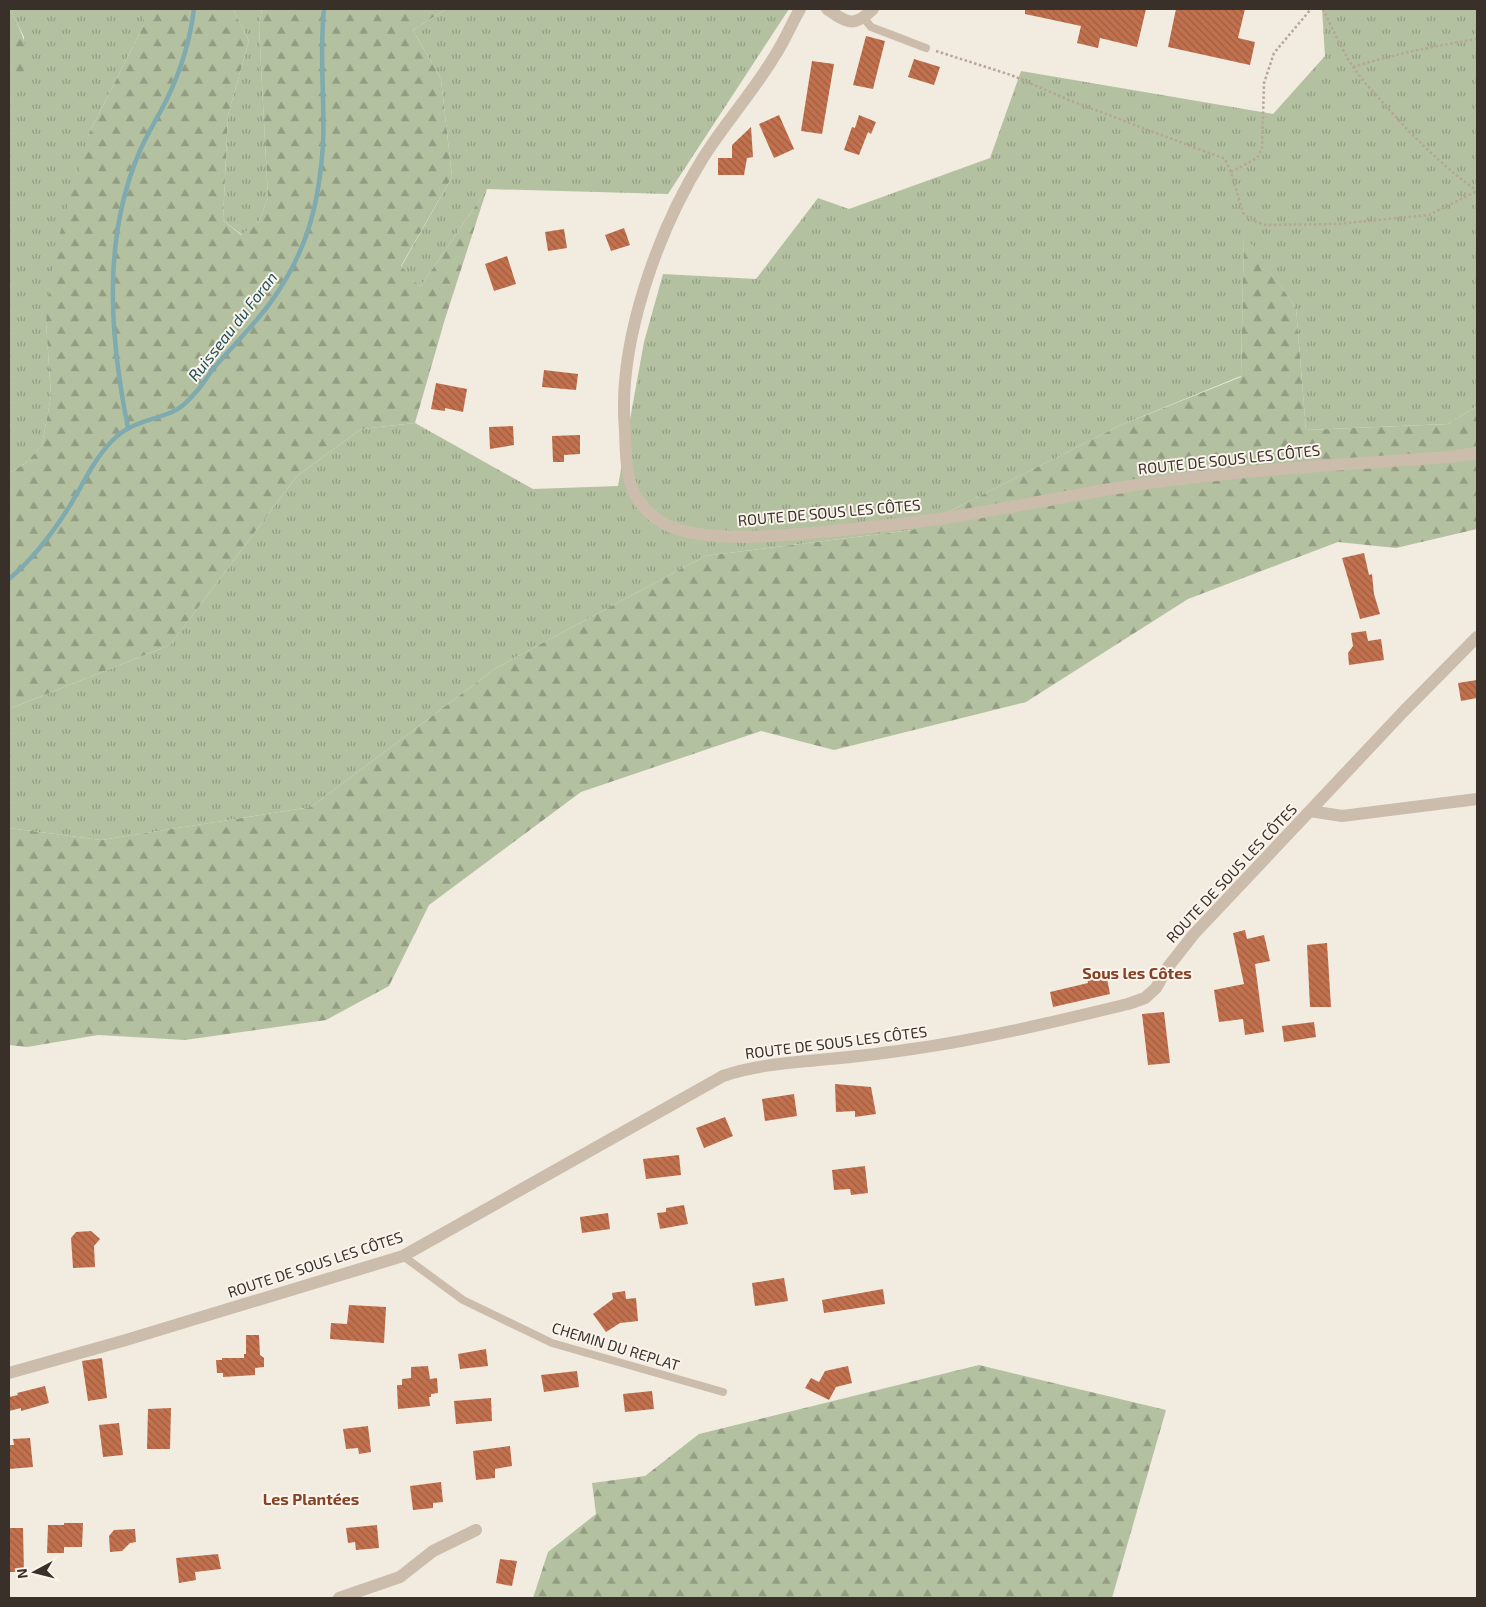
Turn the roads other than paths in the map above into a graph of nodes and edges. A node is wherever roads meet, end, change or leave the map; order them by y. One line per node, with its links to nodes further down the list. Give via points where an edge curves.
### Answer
1 (800, 9): 5 (street, ROUTE DE SOUS LES CÔTES, via 775,57 702,158 678,203 658,250 633,328 623,408 628,472 634,495 660,522 674,529 723,536 847,530 943,518 1140,484 1260,470)
2 (827, 9): 3 (street, via 845,21 857,21)
3 (869, 13): 4 (lane, via 872,27)
4 (926, 48)
5 (1477, 453)
6 (1477, 637): 8 (street, ROUTE DE SOUS LES CÔTES)
7 (1477, 799): 8 (street, via 1342,816)
8 (1310, 811): 9 (street, ROUTE DE SOUS LES CÔTES, via 1194,934 1146,998 1022,1029 855,1057 763,1065 724,1076)
9 (403, 1256): 10 (street, ROUTE DE SOUS LES CÔTES); 11 (lane, CHEMIN DU REPLAT, via 463,1300 552,1343)
10 (9, 1373)
11 (723, 1392)
12 (476, 1530): 13 (street, via 433,1552 400,1576)
13 (339, 1598)

